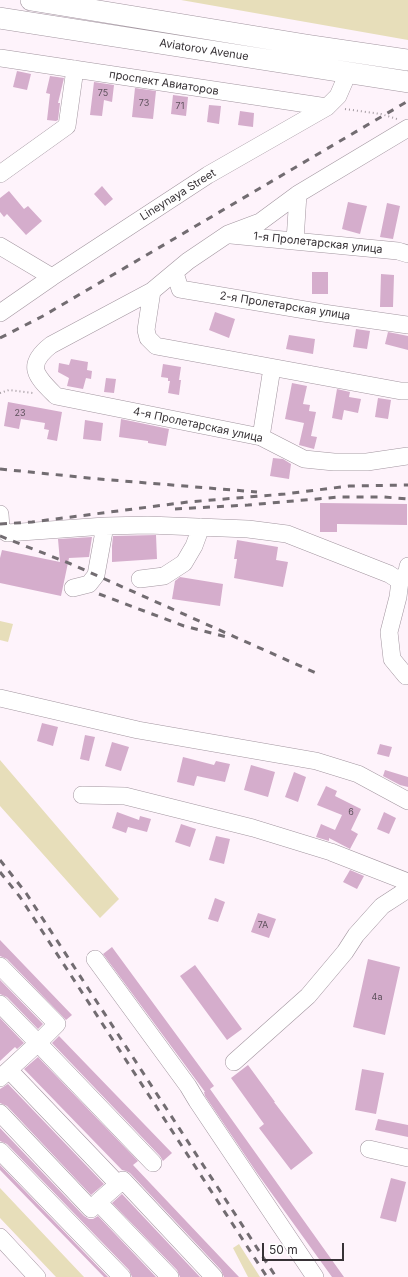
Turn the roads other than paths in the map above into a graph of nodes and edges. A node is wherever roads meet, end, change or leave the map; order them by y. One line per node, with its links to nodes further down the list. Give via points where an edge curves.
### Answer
1 (31, 0): 4 (main road, Aviatorov Avenue)
2 (0, 18): 6 (main road, Aviatorov Avenue)
3 (0, 58): 5 (street, проспект Авиаторов)
4 (408, 60)
5 (75, 69): 8 (street, проспект Авиаторов); 10 (street, via 67,126)
6 (348, 73): 7 (main road, Aviatorov Avenue); 8 (street, Lineynaya Street, via 338,96)
7 (408, 82)
8 (327, 107): 17 (street, Lineynaya Street, via 208,175)
9 (404, 124): 11 (street)
10 (0, 174)
11 (298, 194): 12 (street, via 260,222); 13 (street)
12 (228, 234): 13 (street, 1-я Пролетарская улица); 16 (street)
13 (296, 241): 15 (street, 1-я Пролетарская улица)
14 (0, 246): 17 (street)
15 (408, 254)
16 (175, 273): 18 (street); 20 (street, 2-я Пролетарская улица, via 180,289)
17 (52, 277): 19 (street, Lineynaya Street)
18 (152, 291): 21 (street, via 146,330 148,338 156,346); 23 (street, 4-я Пролетарская улица, via 51,345 38,359 35,368 37,374 56,396)
19 (0, 312)
20 (408, 325)
21 (272, 368): 22 (street); 23 (street)
22 (404, 391)
23 (261, 437): 24 (street, 4-я Пролетарская улица, via 304,459 367,462)
24 (408, 456)
25 (0, 514): 26 (street, via 1,528 7,533)
26 (106, 526): 27 (street, via 148,524); 30 (street, via 96,575 89,584)
27 (201, 527): 28 (street, via 287,534 389,574); 29 (street, via 184,563 164,576)
28 (404, 574): 31 (street, via 389,632 392,659)
29 (140, 579)
30 (73, 588)
31 (407, 675)
32 (0, 698): 34 (street, via 138,730 316,761 358,774)
33 (82, 795): 35 (street, via 125,796 253,828 331,852)
34 (408, 801)
35 (408, 882)
36 (408, 889): 41 (street, via 382,906 308,996)
37 (95, 959): 56 (street, via 188,1086)
38 (0, 966): 40 (street, via 57,1024)
39 (0, 1004): 40 (street)
40 (38, 1043): 42 (street); 47 (street)
41 (234, 1062)
42 (4, 1072): 48 (street)
43 (0, 1113): 49 (street)
44 (369, 1149): 46 (street)
45 (0, 1151): 50 (street)
46 (408, 1158)
47 (153, 1163)
48 (118, 1184): 49 (street); 55 (street, via 123,1180)
49 (94, 1205): 50 (street); 54 (street)
50 (73, 1227): 53 (street)
51 (0, 1237): 52 (street)
52 (37, 1277)
53 (122, 1277)
54 (170, 1277)
55 (214, 1277)
56 (315, 1277)

